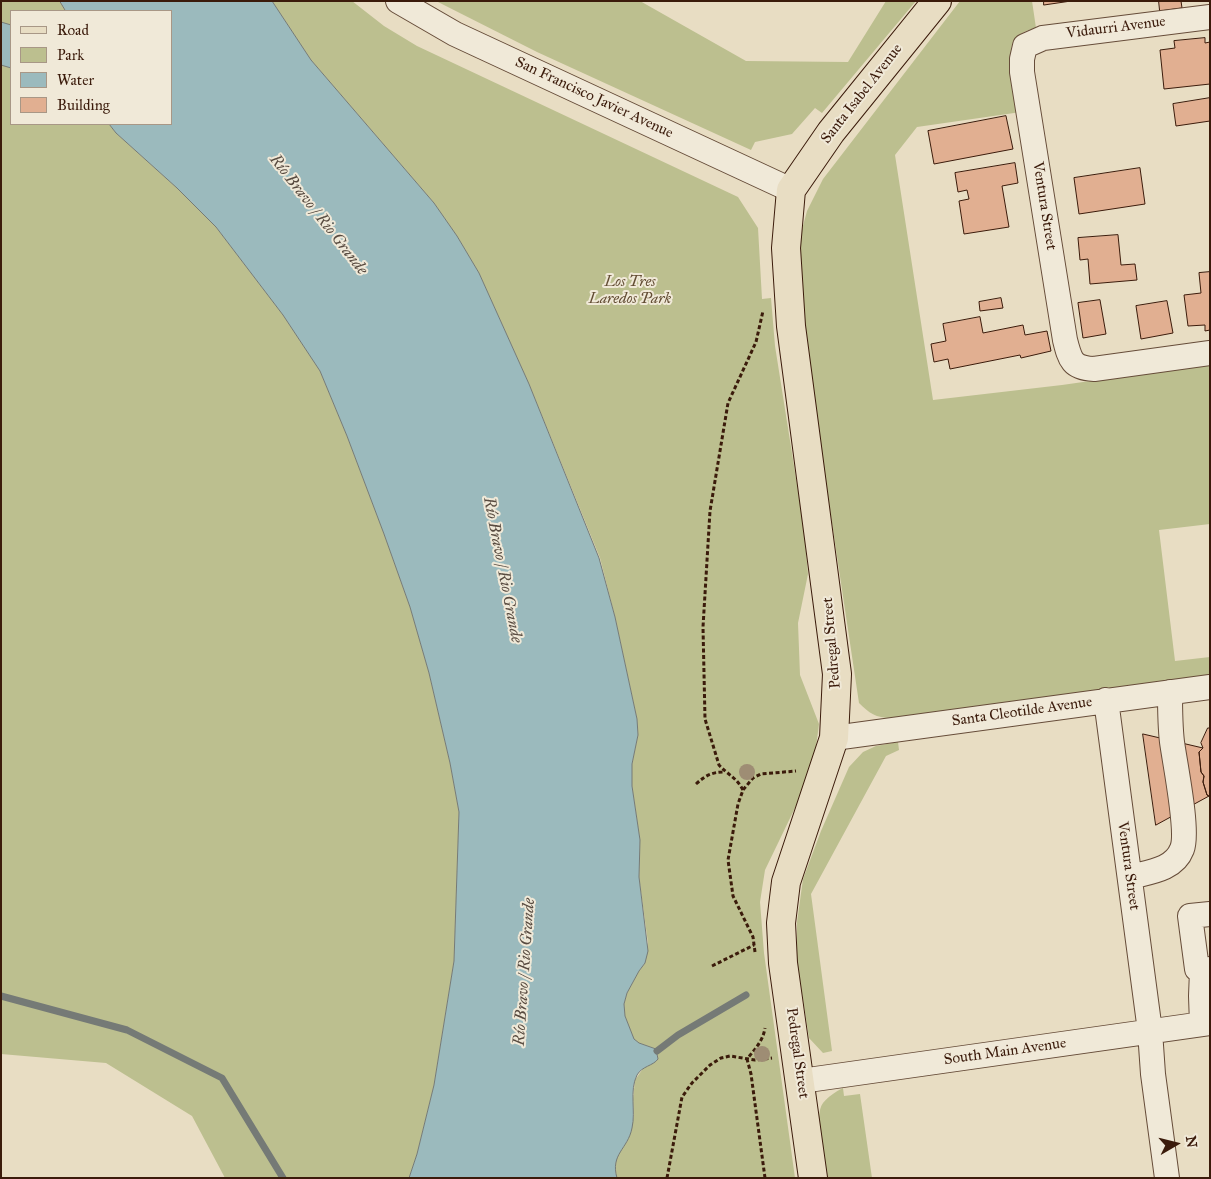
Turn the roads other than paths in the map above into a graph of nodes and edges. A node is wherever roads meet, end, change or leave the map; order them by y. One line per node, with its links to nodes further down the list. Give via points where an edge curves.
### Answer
1 (398, 1): 5 (street, San Francisco Javier Avenue, via 455,34)
2 (937, 1): 5 (main road, Santa Isabel Avenue, via 831,132)
3 (1210, 17): 4 (street, Vidaurri Avenue, via 1055,36)
4 (1024, 46): 6 (street, Ventura Street, via 1022,72 1065,340 1074,365 1094,369)
5 (791, 190): 10 (main road, Pedregal Street, via 786,248 791,326 837,674)
6 (1210, 353)
7 (1210, 687): 8 (street, Santa Cleotilde Avenue)
8 (1170, 692): 9 (street, Santa Cleotilde Avenue); 11 (street, via 1172,740 1183,824 1182,850 1167,866)
9 (1106, 700): 10 (street, Santa Cleotilde Avenue); 11 (street, Ventura Street)
10 (834, 738): 16 (main road, Pedregal Street, via 786,882 781,923)
11 (1130, 877): 15 (street, Ventura Street)
12 (1210, 914): 13 (street, via 1190,916 1197,969)
13 (1206, 970): 14 (street, via 1200,996)
14 (1206, 1023): 15 (street, South Main Avenue)
15 (1150, 1031): 16 (street, South Main Avenue); 18 (street, Ventura Street)
16 (801, 1081): 17 (main road, Pedregal Street)
17 (813, 1178)
18 (1167, 1178)

